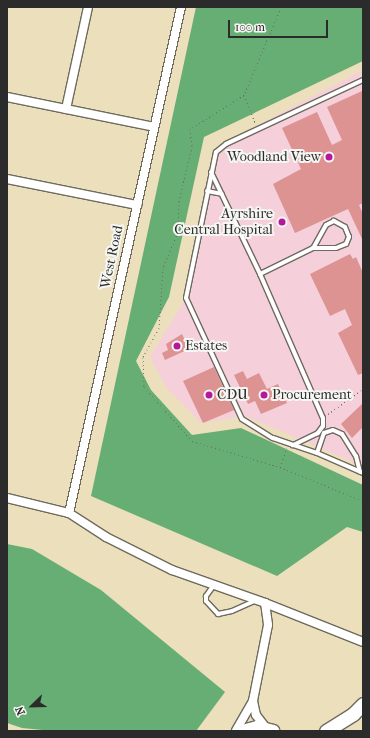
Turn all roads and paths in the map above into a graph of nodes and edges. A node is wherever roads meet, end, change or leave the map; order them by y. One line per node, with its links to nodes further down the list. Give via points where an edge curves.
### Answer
1 (88, 7): 7 (street)
2 (181, 7): 8 (street, West Road)
3 (281, 7): 5 (path)
4 (363, 80): 9 (lane)
5 (244, 95): 9 (path); 21 (path, via 190,129 192,146 179,201 178,232 163,268 160,328 143,357 144,387 192,441)
6 (7, 97): 7 (street)
7 (66, 109): 8 (street)
8 (154, 127): 14 (street, West Road)
9 (258, 128): 10 (lane, via 220,148)
10 (211, 171): 12 (lane); 13 (lane)
11 (7, 179): 14 (street)
12 (207, 191): 13 (lane); 19 (lane, via 186,298 242,419 273,438)
13 (222, 194): 16 (lane)
14 (137, 205): 25 (street, West Road)
15 (313, 248): 15 (lane, via 326,225 334,221 345,227 350,238 346,244 336,248); 16 (lane)
16 (260, 274): 18 (lane)
17 (363, 389): 18 (path)
18 (323, 418): 19 (lane, via 323,426 318,433)
19 (290, 444): 20 (lane); 21 (path)
20 (317, 453): 22 (lane); 22 (lane, via 324,433 333,430 342,434 356,456)
21 (280, 468): 24 (path)
22 (362, 473)
23 (7, 498): 25 (street)
24 (363, 501)
25 (70, 513): 26 (street, via 106,537 172,570)
26 (214, 585): 27 (street); 27 (lane, via 206,596 206,601 218,614)
27 (261, 601): 28 (street); 29 (street, via 268,625)
28 (363, 642)
29 (253, 701): 31 (street, via 258,719); 32 (street)
30 (363, 704): 34 (main road, via 353,714)
31 (270, 730): 33 (main road, via 257,727)
32 (236, 731)
33 (242, 731)
34 (326, 731)

